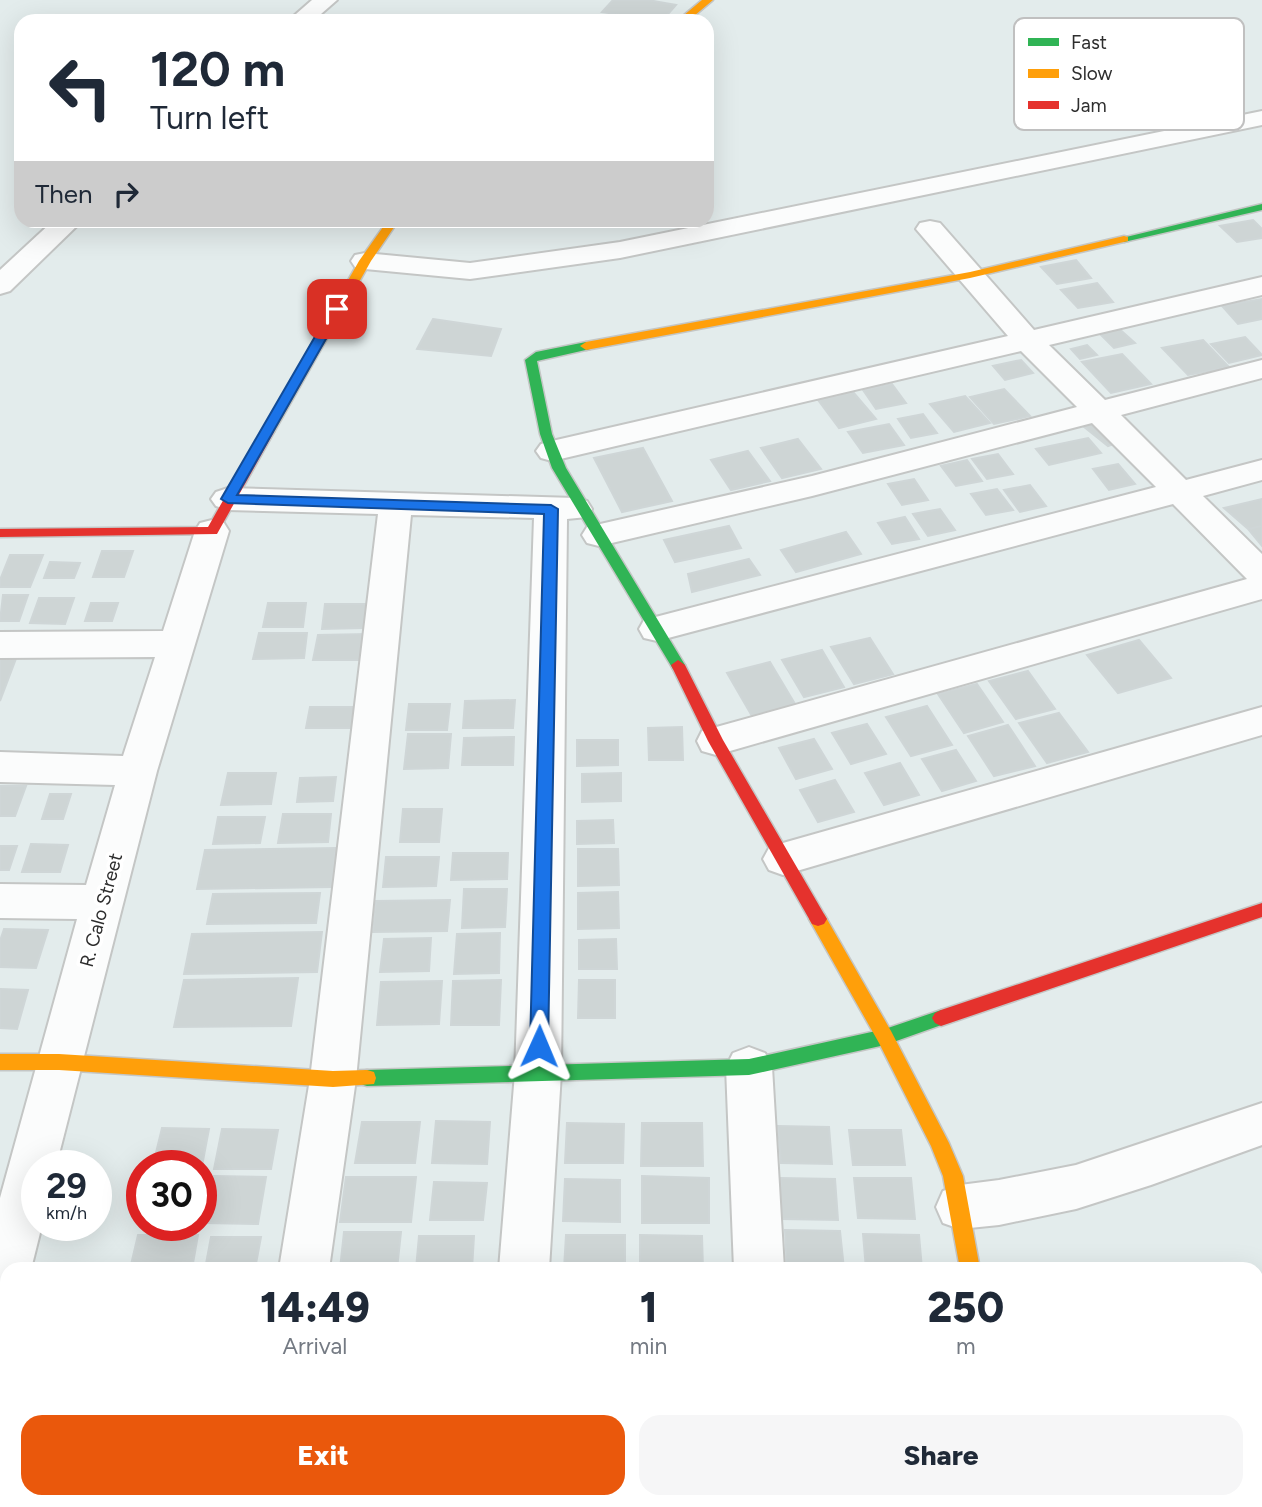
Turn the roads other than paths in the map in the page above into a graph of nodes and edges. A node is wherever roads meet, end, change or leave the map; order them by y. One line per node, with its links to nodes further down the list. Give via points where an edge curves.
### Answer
1 (326, 0): 3 (street)
2 (708, 0): 4 (street)
3 (308, 14)
4 (691, 14)
5 (1262, 118): 6 (street)
6 (1244, 122)
7 (1204, 130): 12 (street, via 620,250 470,271)
8 (1262, 207): 13 (street)
9 (61, 228): 14 (street)
10 (388, 228): 12 (street)
11 (930, 229): 13 (street)
12 (365, 261): 23 (street)
13 (970, 275): 16 (street); 19 (street, via 537,356 531,366)
14 (0, 285)
15 (1262, 286): 16 (street)
16 (1027, 340): 18 (street); 19 (street)
17 (1262, 369): 18 (street)
18 (1096, 410): 21 (street); 24 (street, via 812,486)
19 (552, 451): 24 (street)
20 (1262, 470): 21 (street)
21 (1179, 492): 26 (street); 28 (street)
22 (396, 502): 23 (street); 24 (street); 44 (street)
23 (220, 515): 25 (street); 29 (street, R. Calo Street)
24 (578, 518): 28 (street); 43 (street)
25 (0, 533)
26 (1262, 574)
27 (1262, 587): 32 (street)
28 (657, 629): 32 (street)
29 (175, 644): 30 (street); 34 (street, R. Calo Street)
30 (0, 645)
31 (1262, 720): 35 (street)
32 (716, 741): 35 (street)
33 (0, 766): 34 (street)
34 (138, 771): 37 (street, R. Calo Street)
35 (783, 859): 39 (street)
36 (0, 901): 37 (street)
37 (104, 902): 41 (street, R. Calo Street)
38 (1262, 910): 39 (street)
39 (885, 1037): 42 (street); 46 (street, via 939,1143)
40 (0, 1062): 41 (street)
41 (59, 1062): 44 (street); 47 (street, R. Calo Street)
42 (748, 1067): 43 (street); 51 (street)
43 (538, 1073): 44 (street); 50 (street)
44 (333, 1079): 49 (street)
45 (1262, 1124): 46 (street, via 1080,1188)
46 (960, 1207): 52 (street)
47 (8, 1232): 48 (street, R. Calo Street)
48 (4, 1262)
49 (305, 1262)
50 (524, 1262)
51 (760, 1262)
52 (969, 1262)

